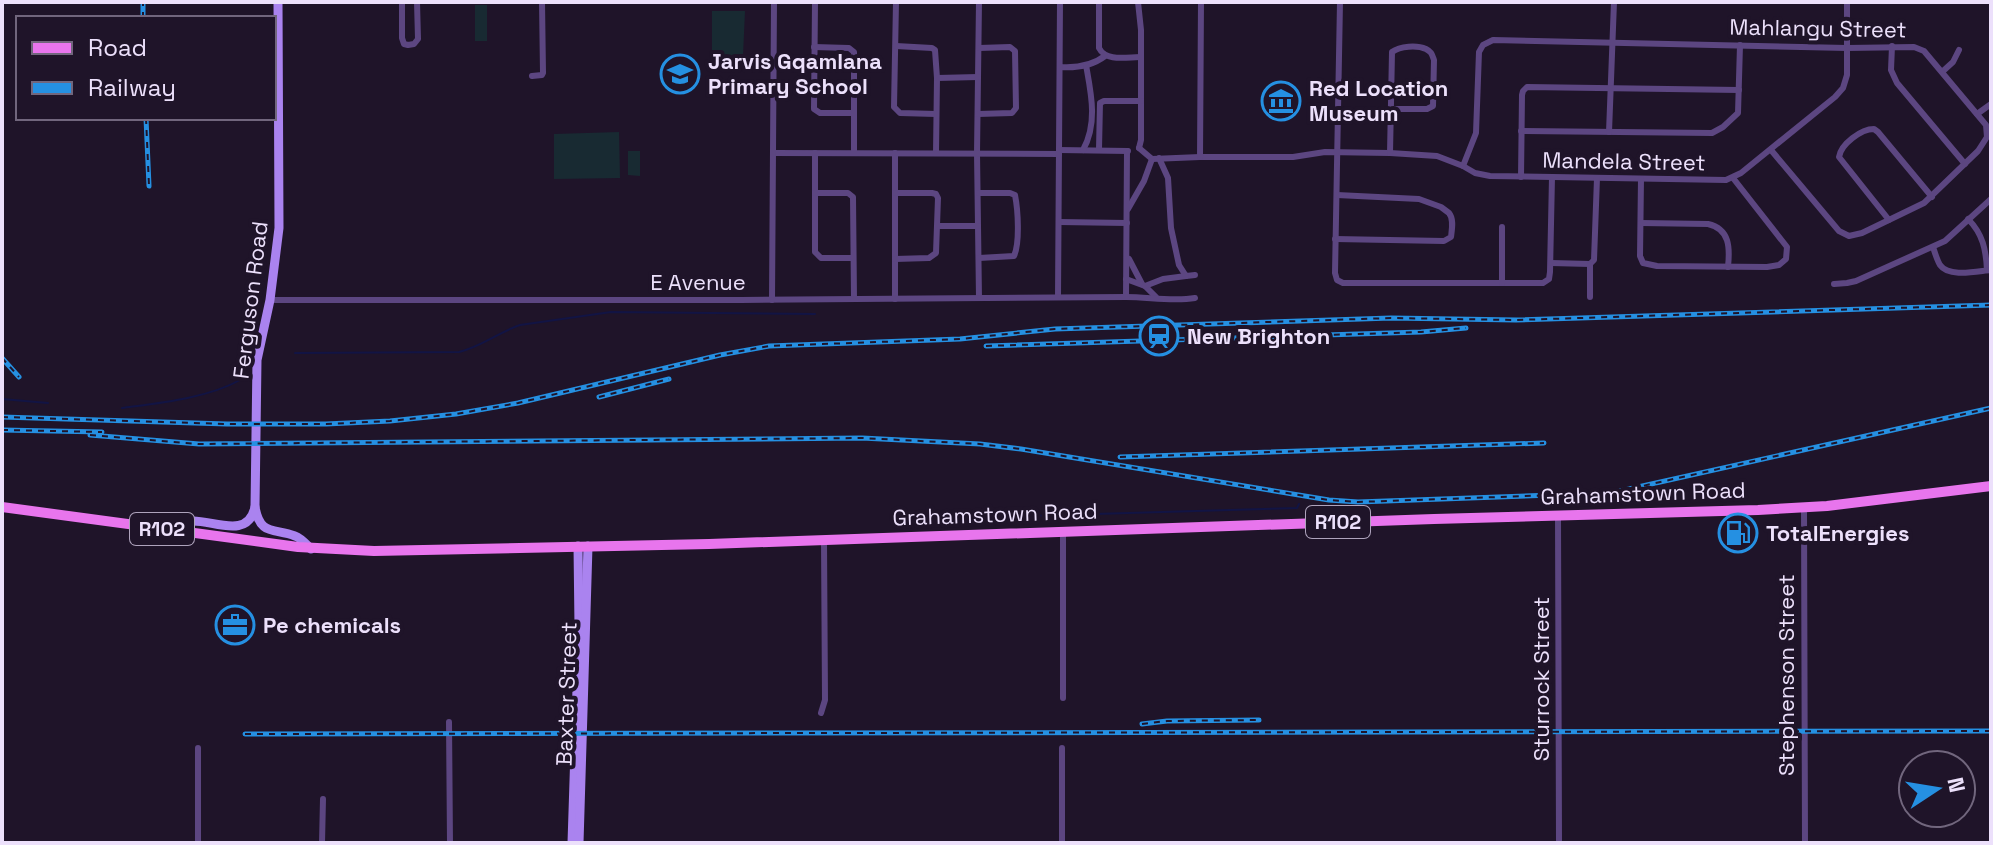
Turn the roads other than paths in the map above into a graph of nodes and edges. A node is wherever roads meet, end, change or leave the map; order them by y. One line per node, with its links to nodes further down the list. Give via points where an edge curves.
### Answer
1 (278, 2): 106 (main road, Ferguson Road, via 279,228)
2 (402, 2): 3 (street, via 402,38 411,45 418,39)
3 (417, 2)
4 (542, 2): 29 (street, via 543,73)
5 (774, 2): 51 (street)
6 (815, 2): 20 (street)
7 (896, 2): 18 (street)
8 (979, 2): 21 (street)
9 (1060, 2): 27 (street)
10 (1099, 2): 24 (street, via 1099,48)
11 (1138, 2): 25 (street)
12 (1201, 2): 58 (street)
13 (1340, 2): 50 (street)
14 (1614, 2): 16 (street)
15 (1847, 2): 22 (street, Mandela Street)
16 (1613, 43): 17 (street, Mahlangu Street); 32 (street); 61 (street, Mahlangu Street, via 1493,40 1483,45 1476,133)
17 (1740, 45): 22 (street, Mahlangu Street); 33 (street)
18 (896, 46): 31 (street, via 934,49); 38 (street, via 895,109)
19 (1892, 46): 22 (street, Mahlangu Street); 28 (street, Mahlangu Street, via 1919,48); 60 (street, via 1891,70 1897,83)
20 (814, 47): 37 (street, via 853,50); 37 (street, via 816,112)
21 (979, 48): 30 (street); 39 (street, via 1015,51 1016,108 1012,113)
22 (1847, 48): 47 (street, Mandela Street, via 1841,92)
23 (1959, 50): 28 (street)
24 (1105, 56): 25 (street); 26 (street)
25 (1140, 57): 34 (street)
26 (1086, 65): 27 (street); 43 (street)
27 (1060, 67): 49 (street)
28 (1942, 72): 40 (street, Mahlangu Street)
29 (532, 76)
30 (978, 77): 31 (street); 39 (street)
31 (937, 78): 38 (street)
32 (1611, 87): 33 (street); 41 (street, via 1527,87); 42 (street)
33 (1739, 90): 42 (street, via 1738,113 1712,133)
34 (1141, 101): 44 (street, via 1100,103); 45 (street)
35 (1991, 104): 40 (street)
36 (1391, 109): 36 (street, via 1433,106 1435,64 1427,49 1400,47 1392,52); 57 (street)
37 (853, 113): 53 (street)
38 (936, 114): 55 (street)
39 (978, 114): 56 (street)
40 (1977, 114): 60 (street, via 1987,137)
41 (1521, 131): 42 (street); 62 (street)
42 (1609, 132)
43 (1090, 135): 44 (street); 46 (street)
44 (1099, 145): 46 (street); 48 (street)
45 (1139, 148): 48 (street); 59 (street)
46 (1083, 150): 49 (street)
47 (1771, 150): 65 (street, Mandela Street); 75 (street, via 1842,234 1853,236)
48 (1127, 151): 73 (street)
49 (1059, 152): 56 (street); 76 (street)
50 (1337, 152): 57 (street, Mandela Street); 58 (street, Mandela Street); 70 (street)
51 (773, 153): 52 (street); 107 (street)
52 (815, 153): 53 (street); 67 (street)
53 (854, 153): 54 (street)
54 (895, 153): 55 (street); 68 (street)
55 (936, 153): 56 (street)
56 (977, 153): 69 (street)
57 (1390, 153): 61 (street, Mandela Street, via 1437,156)
58 (1200, 157): 59 (street, Mandela Street)
59 (1155, 159): 73 (street); 93 (street, via 1168,178 1171,228)
60 (1965, 164): 71 (street)
61 (1463, 166): 62 (street, Mandela Street, via 1482,175)
62 (1521, 177): 63 (street, Mandela Street)
63 (1552, 177): 64 (street, Mandela Street); 88 (street)
64 (1597, 178): 66 (street, Mandela Street); 89 (street)
65 (1733, 178): 66 (street, Mandela Street); 90 (street, via 1781,238 1787,255 1779,265)
66 (1641, 179): 78 (street)
67 (815, 193): 85 (street, via 816,254); 85 (street, via 852,196)
68 (896, 193): 79 (street, via 936,194); 87 (street)
69 (979, 193): 80 (street); 86 (street, via 1015,195 1017,236 1014,256)
70 (1337, 195): 82 (street); 82 (street, via 1424,200 1449,213 1452,227 1451,237 1444,241)
71 (1932, 197): 75 (street); 75 (street, via 1878,132 1865,130 1842,148 1839,157)
72 (1991, 199): 74 (street)
73 (1127, 211): 77 (street)
74 (1968, 219): 83 (street); 91 (street, via 1983,241)
75 (1889, 220)
76 (1059, 222): 77 (street); 98 (street)
77 (1127, 223): 84 (street)
78 (1641, 223): 90 (street, via 1715,226 1728,241); 90 (street, via 1643,263)
79 (938, 226): 80 (street); 87 (street, via 934,255)
80 (978, 226): 86 (street)
81 (1502, 227): 95 (street)
82 (1335, 239): 95 (street, via 1335,273 1343,283)
83 (1933, 247): 91 (street, via 1945,270); 96 (street, via 1856,281)
84 (1127, 256): 94 (street); 97 (street)
85 (853, 258): 104 (street)
86 (979, 258): 102 (street)
87 (895, 259): 105 (street)
88 (1551, 263): 89 (street); 95 (street, via 1543,283)
89 (1590, 264): 101 (street)
90 (1728, 267)
91 (1989, 270)
92 (1195, 275): 93 (street)
93 (1186, 276): 97 (street)
94 (1126, 279): 97 (street); 99 (street)
95 (1502, 283)
96 (1834, 284)
97 (1144, 285): 100 (street)
98 (1058, 297): 99 (street, E Avenue); 102 (street, E Avenue)
99 (1126, 297): 100 (street, E Avenue)
100 (1156, 297): 103 (street, E Avenue)
101 (1590, 297)
102 (979, 298): 105 (street, E Avenue)
103 (1195, 298)
104 (854, 299): 105 (street, E Avenue); 107 (street, E Avenue)
105 (895, 299)
106 (270, 300): 107 (street, E Avenue); 110 (main road, Ferguson Road, via 257,360)
107 (772, 300)
108 (1991, 486): 111 (main road, Grahamstown Road / R102)
109 (2, 507): 113 (main road, Grahamstown Road / R102)
110 (255, 507): 113 (main road, via 239,525 193,521); 117 (main road, via 265,528 297,537)
111 (1804, 507): 112 (main road, Grahamstown Road / R102); 132 (street, Stephenson Street)
112 (1558, 516): 114 (main road, Grahamstown Road / R102); 131 (street, Sturrock Street)
113 (164, 529): 117 (main road, Grahamstown Road / R102)
114 (1063, 532): 115 (main road, Grahamstown Road / R102); 118 (street)
115 (824, 541): 116 (main road, Grahamstown Road / R102); 119 (street)
116 (583, 546): 117 (main road, Grahamstown Road / R102); 123 (main road, Baxter Street)
117 (311, 549)
118 (1063, 698)
119 (821, 713)
120 (449, 722): 127 (street)
121 (198, 748): 125 (street)
122 (1062, 748): 130 (street)
123 (579, 750): 128 (main road, Baxter Street); 129 (main road, Baxter Street)
124 (323, 799): 126 (street)
125 (198, 843)
126 (322, 843)
127 (450, 843)
128 (572, 843)
129 (579, 843)
130 (1062, 843)
131 (1559, 843)
132 (1805, 843)

